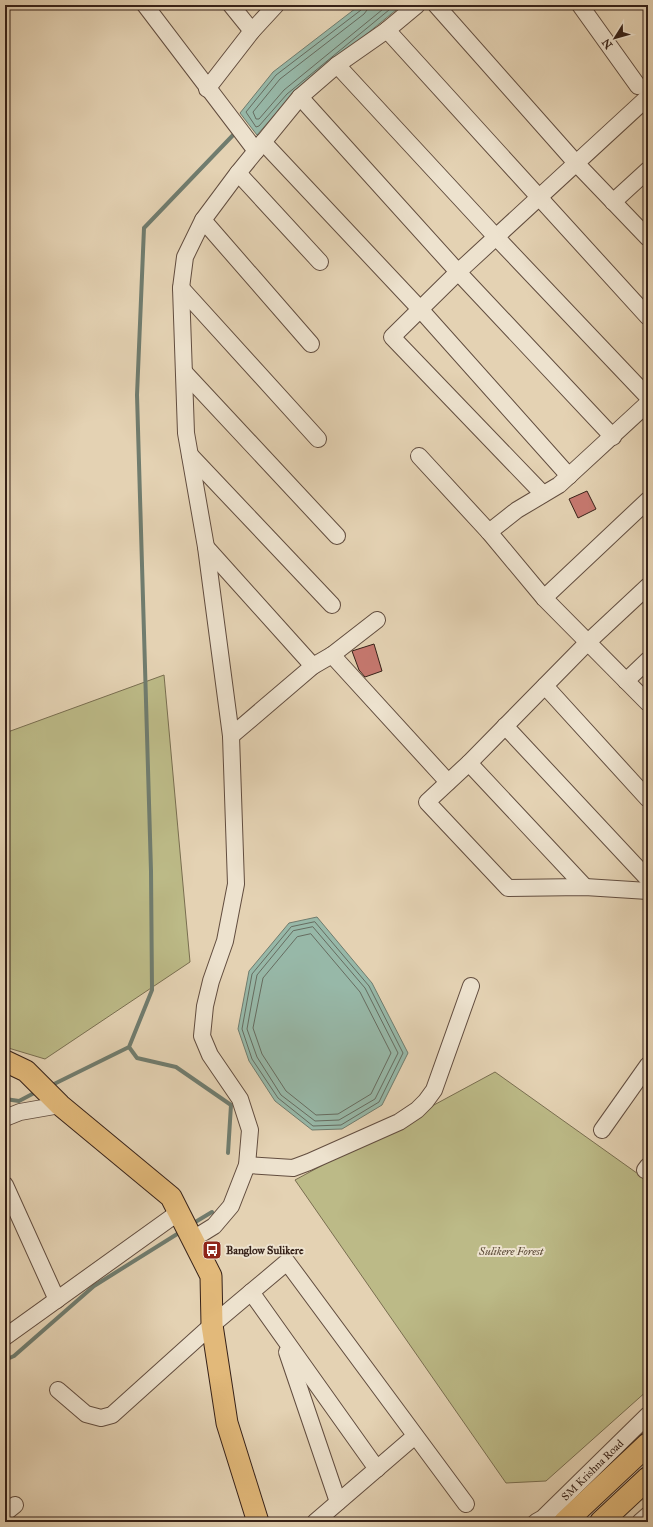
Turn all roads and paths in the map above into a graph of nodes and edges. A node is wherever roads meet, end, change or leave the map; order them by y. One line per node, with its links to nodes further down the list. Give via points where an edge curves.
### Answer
1 (145, 5): 10 (street)
2 (232, 5): 8 (street)
3 (276, 5): 8 (street)
4 (417, 5): 7 (street)
5 (436, 5): 14 (street)
6 (580, 5): 11 (street)
7 (386, 30): 9 (street); 17 (street)
8 (252, 31): 10 (street)
9 (337, 65): 12 (street); 20 (street)
10 (207, 89): 13 (street)
11 (643, 91): 14 (street)
12 (300, 97): 13 (street); 23 (street)
13 (259, 147): 16 (street); 25 (street)
14 (576, 163): 17 (street); 18 (street)
15 (648, 170): 18 (street)
16 (238, 173): 19 (street); 22 (street)
17 (540, 198): 20 (street); 26 (street)
18 (613, 202): 21 (street)
19 (203, 220): 24 (street, via 185,257); 27 (street)
20 (496, 237): 23 (street); 29 (street)
21 (648, 238)
22 (320, 262)
23 (458, 272): 25 (street); 31 (street)
24 (181, 288): 28 (street); 32 (street)
25 (420, 309): 35 (street); 36 (street, via 392,337)
26 (648, 316)
27 (311, 344)
28 (184, 372): 33 (street, via 186,433); 39 (street)
29 (648, 397)
30 (648, 403): 31 (street)
31 (613, 437): 35 (street)
32 (318, 440)
33 (190, 455): 40 (street); 43 (street)
34 (419, 456): 38 (street)
35 (568, 476): 36 (street)
36 (543, 494): 38 (street)
37 (648, 500): 42 (street)
38 (489, 532): 42 (street)
39 (337, 536)
40 (206, 547): 48 (street); 53 (street)
41 (648, 586): 45 (street)
42 (544, 598): 45 (street)
43 (332, 605)
44 (377, 620): 46 (street)
45 (588, 642): 49 (street); 50 (street)
46 (332, 655): 48 (street); 55 (street)
47 (648, 660): 49 (street)
48 (313, 666): 53 (street)
49 (626, 681): 51 (street)
50 (545, 686): 52 (street); 56 (street)
51 (648, 703)
52 (506, 726): 54 (street); 57 (street)
53 (231, 736): 66 (street, via 236,884 225,941 206,999 202,1036 210,1055 240,1099 250,1130)
54 (468, 763): 55 (street); 58 (street)
55 (448, 782): 58 (street, via 427,802 508,888)
56 (648, 799)
57 (648, 879)
58 (584, 887): 59 (street)
59 (648, 892)
60 (471, 986): 66 (street, via 434,1090 417,1110 399,1122 293,1168)
61 (5, 1061): 63 (main road, via 26,1071)
62 (648, 1065): 65 (street)
63 (60, 1105): 64 (street, via 20,1112); 68 (main road, via 171,1197)
64 (5, 1118)
65 (602, 1130)
66 (247, 1165): 69 (street, via 231,1206 214,1226)
67 (5, 1185): 71 (street)
68 (179, 1212): 69 (main road); 71 (street)
69 (193, 1239): 72 (main road, via 211,1276)
70 (251, 1292): 72 (street); 73 (street); 77 (street, via 287,1262)
71 (57, 1300): 74 (street)
72 (212, 1325): 75 (street, via 112,1415 101,1418 86,1414); 84 (main road, via 227,1423)
73 (282, 1335): 79 (street); 81 (street)
74 (5, 1337)
75 (58, 1390)
76 (648, 1415): 86 (street, SM Krishna Road)
77 (415, 1436): 79 (street); 82 (street)
78 (648, 1444): 87 (highway, SM Krishna Road)
79 (377, 1468): 81 (street)
80 (648, 1478): 88 (highway)
81 (338, 1502): 85 (street)
82 (466, 1504)
83 (648, 1514): 89 (street)
84 (258, 1522)
85 (315, 1522)
86 (536, 1522)
87 (565, 1522)
88 (601, 1522)
89 (640, 1522)

